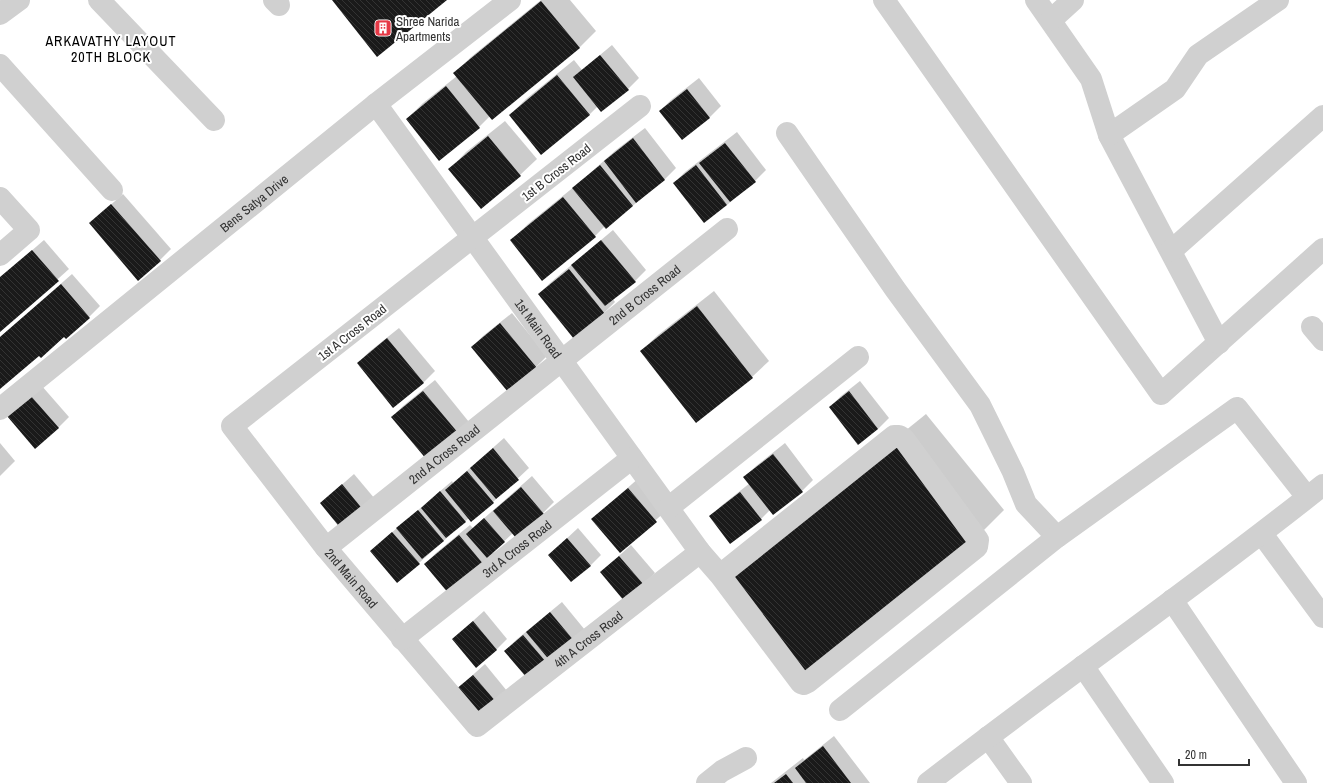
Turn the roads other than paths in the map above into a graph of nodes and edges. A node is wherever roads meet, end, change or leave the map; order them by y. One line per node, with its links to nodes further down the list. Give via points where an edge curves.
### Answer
1 (19, 0): 8 (street)
2 (99, 0): 14 (street)
3 (510, 0): 11 (street, Bens Satya Drive)
4 (884, 0): 24 (street, via 1162,394)
5 (1036, 0): 9 (street)
6 (1074, 0): 9 (street)
7 (1278, 0): 16 (street, via 1198,55 1175,89)
8 (0, 14)
9 (1051, 20): 16 (street, via 1091,79)
10 (0, 65): 17 (street)
11 (376, 104): 20 (street, 1st Main Road); 27 (street, Bens Satya Drive)
12 (640, 106): 20 (street, 1st B Cross Road)
13 (1323, 116): 22 (street)
14 (214, 120)
15 (787, 133): 33 (street, via 895,289 980,405 1026,504)
16 (1109, 135): 22 (street)
17 (112, 190)
18 (0, 198): 23 (street, via 29,230)
19 (727, 229): 26 (street, 2nd B Cross Road)
20 (472, 237): 26 (street, 1st Main Road); 28 (street, 1st A Cross Road)
21 (1323, 249): 24 (street)
22 (1171, 251): 24 (street)
23 (0, 255)
24 (1219, 343)
25 (858, 357): 31 (street)
26 (562, 360): 29 (street, 1st Main Road); 34 (street, 2nd A Cross Road)
27 (0, 409)
28 (232, 426): 34 (street, 2nd Main Road)
29 (632, 458): 31 (street, 1st Main Road); 39 (street, 3rd A Cross Road)
30 (1315, 491): 32 (street); 33 (street, via 1237,408)
31 (668, 508): 35 (street, 1st Main Road)
32 (1262, 534): 37 (street); 38 (street)
33 (1056, 537): 41 (street)
34 (326, 548): 39 (street, 2nd Main Road)
35 (700, 552): 36 (street, 1st Main Road); 42 (street, 4th A Cross Road)
36 (720, 576): 36 (street, 1st Main Road, via 804,684 977,547 978,540 904,439 894,436)
37 (1172, 600): 40 (street); 49 (street)
38 (1323, 617)
39 (402, 639): 42 (street, 2nd Main Road)
40 (1083, 666): 43 (street); 48 (street)
41 (840, 710)
42 (477, 726)
43 (988, 737): 46 (street); 47 (street)
44 (746, 758): 45 (street, via 722,771)
45 (707, 783)
46 (928, 783)
47 (1021, 783)
48 (1163, 783)
49 (1296, 783)

